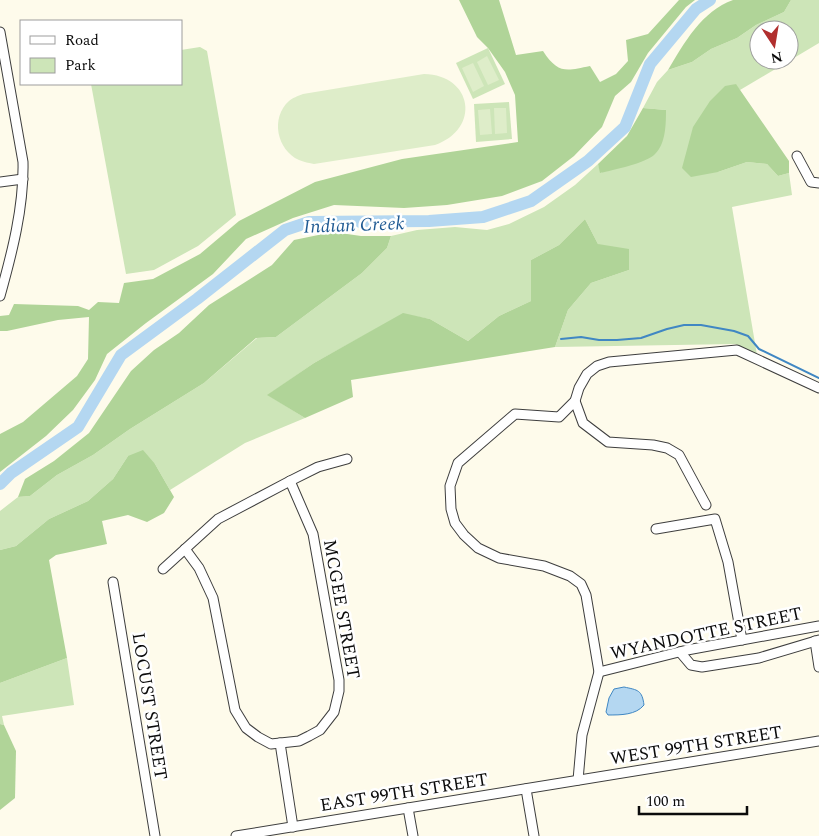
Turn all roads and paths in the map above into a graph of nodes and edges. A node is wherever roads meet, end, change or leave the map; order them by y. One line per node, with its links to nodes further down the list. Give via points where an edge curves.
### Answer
1 (0, 32): 3 (street, via 23,162)
2 (797, 156): 5 (street, via 811,182)
3 (23, 179): 4 (street); 6 (street, via 22,201)
4 (0, 182)
5 (819, 183)
6 (0, 296)
7 (819, 388): 8 (street, via 737,350 609,362 587,374)
8 (575, 401): 11 (street, via 583,423 608,442 653,445 678,455); 21 (street, via 559,417 515,414 458,463 450,486 451,509 455,523 478,548 499,558 544,566 581,584 586,595)
9 (347, 459): 10 (street, via 318,467)
10 (290, 481): 13 (street, via 218,519); 23 (street, MCGEE STREET, via 313,534 339,691 334,712 320,730 299,741)
11 (706, 505)
12 (656, 529): 17 (street, via 715,519 728,562)
13 (185, 549): 14 (street); 23 (street, via 199,568 213,598 237,715 258,737 272,744)
14 (163, 569)
15 (113, 582): 28 (street, LOCUST STREET)
16 (819, 626): 17 (street, WYANDOTTE STREET)
17 (742, 640): 19 (street, WYANDOTTE STREET)
18 (817, 641): 19 (street, via 759,658 702,667 691,665); 20 (street)
19 (680, 652): 21 (street, WYANDOTTE STREET)
20 (819, 667)
21 (599, 672): 24 (street, via 582,735)
22 (819, 741): 24 (street, WEST 99TH STREET)
23 (280, 743): 27 (street)
24 (578, 776): 25 (street, EAST 99TH STREET)
25 (526, 788): 26 (street, EAST 99TH STREET); 31 (street)
26 (408, 808): 27 (street, EAST 99TH STREET); 30 (street)
27 (293, 827): 29 (street, EAST 99TH STREET)
28 (155, 836)
29 (236, 836)
30 (413, 836)
31 (534, 836)

